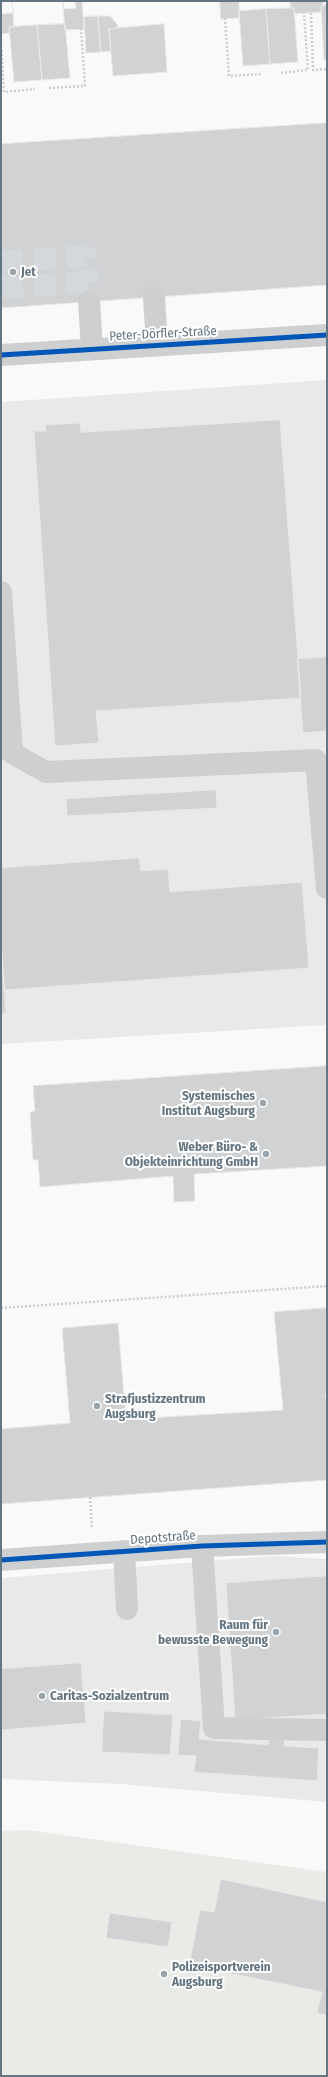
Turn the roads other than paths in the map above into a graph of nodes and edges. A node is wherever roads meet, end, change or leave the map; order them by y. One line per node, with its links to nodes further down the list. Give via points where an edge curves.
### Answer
1 (154, 297): 4 (street)
2 (89, 301): 5 (street)
3 (327, 335): 4 (street, Peter-Dörfler-Straße)
4 (157, 345): 5 (street, Peter-Dörfler-Straße)
5 (92, 349): 6 (street, Peter-Dörfler-Straße)
6 (1, 355)
7 (1, 592): 8 (street)
8 (5, 702): 9 (street, via 12,753 46,772)
9 (322, 760): 10 (street)
10 (327, 888)
11 (327, 1542): 12 (street, Depotstraße)
12 (202, 1546): 13 (street, Depotstraße); 16 (street, via 214,1728)
13 (124, 1551): 14 (street, Depotstraße); 15 (street)
14 (1, 1560)
15 (127, 1609)
16 (327, 1730)

